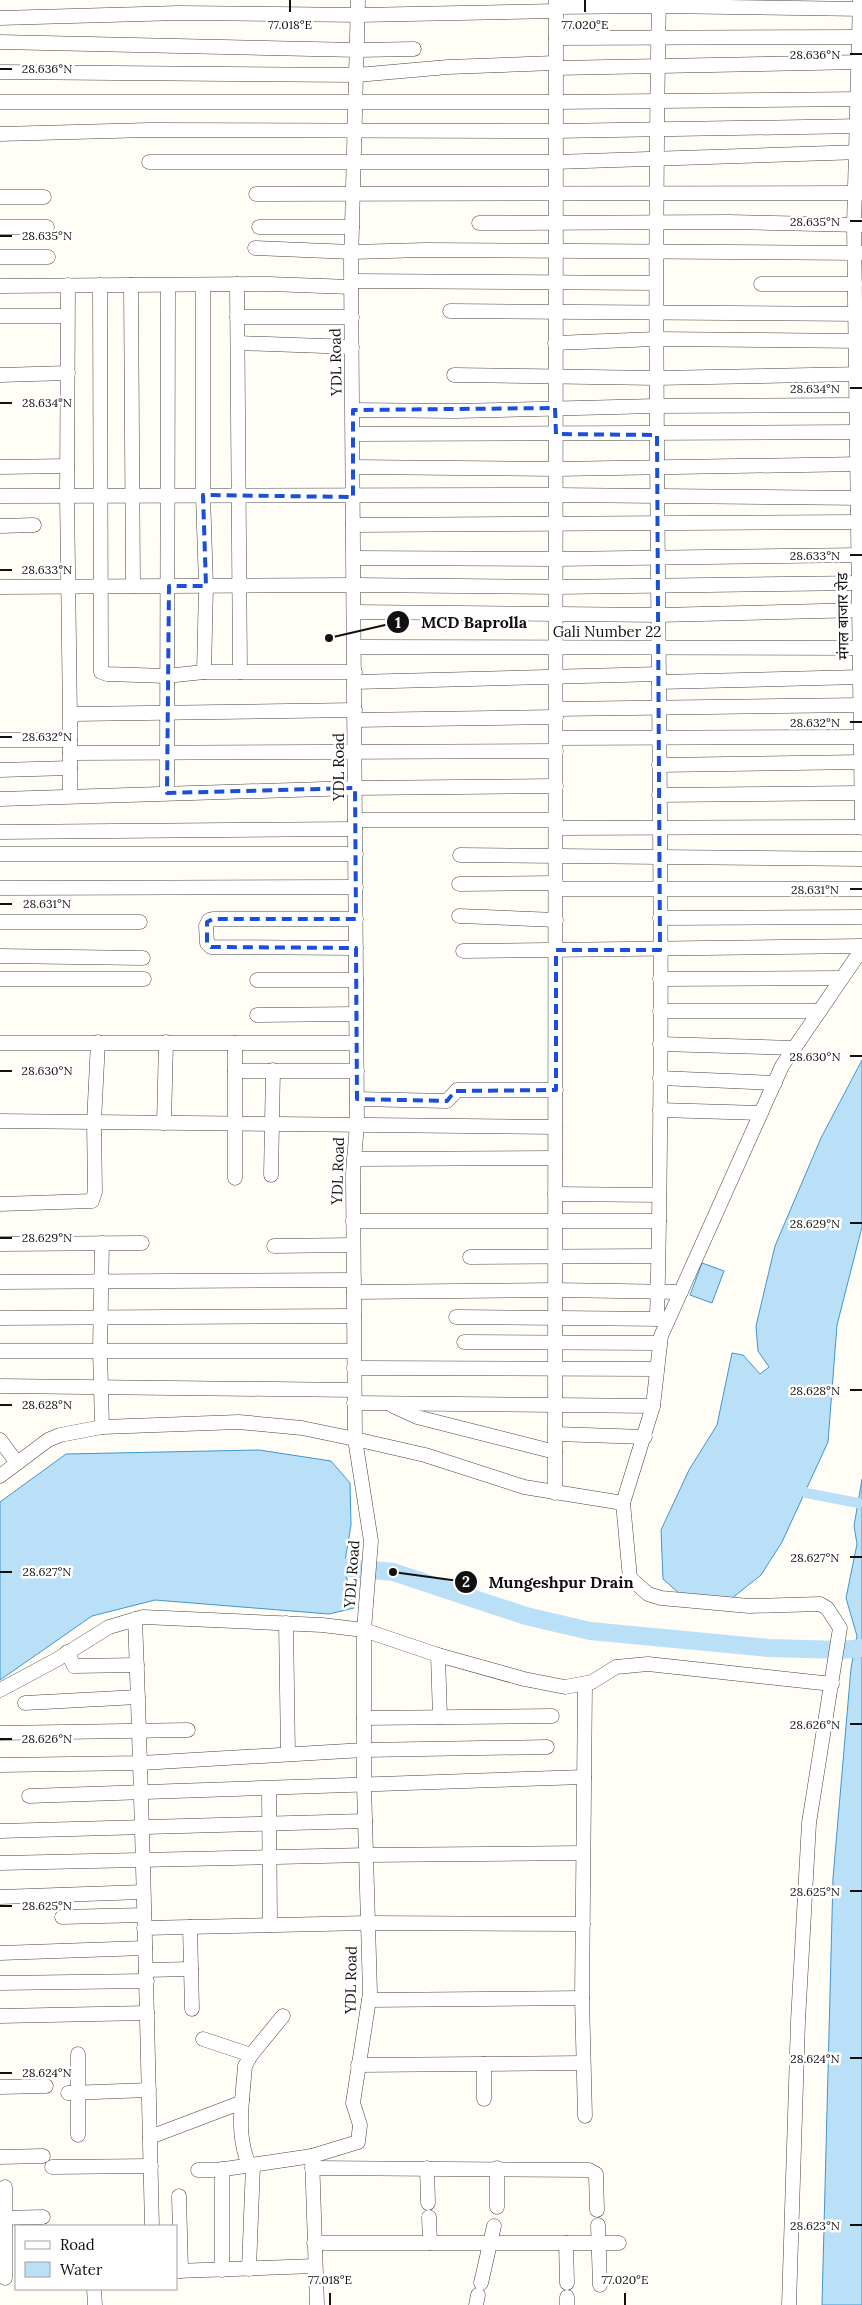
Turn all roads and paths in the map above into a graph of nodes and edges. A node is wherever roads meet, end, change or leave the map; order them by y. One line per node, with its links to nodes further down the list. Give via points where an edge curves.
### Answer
1 (358, 0): 5 (street, YDL Road)
2 (658, 3): 3 (street); 4 (street); 9 (street)
3 (556, 6): 5 (street); 8 (street)
4 (861, 6): 7 (street, मंगल बाजार रोड)
5 (359, 15): 6 (street, via 179,13); 12 (street, YDL Road)
6 (0, 18)
7 (861, 37): 9 (street); 13 (street, मंगल बाजार रोड)
8 (556, 38): 9 (street); 14 (street)
9 (657, 38): 15 (street)
10 (0, 42): 12 (street)
11 (414, 49): 12 (street)
12 (358, 50): 17 (street, YDL Road)
13 (861, 62): 15 (street); 18 (street, मंगल बाजार रोड)
14 (556, 66): 15 (street); 17 (street, via 448,67); 22 (street)
15 (656, 67): 19 (street)
16 (0, 72): 17 (street)
17 (357, 75): 20 (street, YDL Road)
18 (860, 98): 19 (street); 23 (street, मंगल बाजार रोड)
19 (656, 100): 22 (street); 24 (street)
20 (356, 101): 21 (street); 22 (street); 25 (street, YDL Road)
21 (0, 102)
22 (555, 102): 26 (street)
23 (860, 126): 24 (street); 28 (street, मंगल बाजार रोड)
24 (656, 128): 26 (street); 29 (street)
25 (355, 131): 26 (street); 27 (street, via 148,130); 31 (street, YDL Road)
26 (555, 131): 32 (street)
27 (0, 134)
28 (860, 152): 29 (street); 34 (street, मंगल बाजार रोड)
29 (655, 158): 32 (street); 36 (street)
30 (149, 162): 31 (street)
31 (354, 162): 32 (street); 37 (street, YDL Road)
32 (555, 162): 33 (street)
33 (555, 193): 36 (street); 37 (street); 40 (street)
34 (859, 193): 36 (street); 43 (street, मंगल बाजार रोड)
35 (256, 194): 37 (street)
36 (655, 194): 42 (street)
37 (353, 196): 47 (street, YDL Road)
38 (0, 197): 39 (street)
39 (44, 197)
40 (555, 221): 41 (street); 42 (street); 49 (street)
41 (479, 223)
42 (655, 223): 43 (street); 50 (street)
43 (858, 225): 52 (street, मंगल बाजार रोड)
44 (0, 227): 45 (street)
45 (47, 227)
46 (259, 227): 47 (street)
47 (352, 227): 51 (street, YDL Road)
48 (255, 248): 51 (street)
49 (555, 250): 50 (street); 51 (street); 58 (street)
50 (655, 251): 52 (street); 55 (street)
51 (352, 252): 57 (street, YDL Road)
52 (858, 253): 66 (street, मंगल बाजार रोड)
53 (0, 257): 54 (street)
54 (48, 257)
55 (655, 283): 58 (street); 69 (street)
56 (237, 284): 57 (street); 64 (street); 73 (street)
57 (352, 284): 58 (street); 74 (street, YDL Road)
58 (555, 284): 67 (street)
59 (761, 284): 66 (street)
60 (68, 285): 61 (street); 65 (street); 72 (street)
61 (100, 285): 62 (street); 100 (street)
62 (131, 285): 63 (street); 101 (street)
63 (168, 285): 64 (street); 102 (street)
64 (203, 285): 103 (street)
65 (0, 286)
66 (857, 288): 70 (street, मंगल बाजार रोड)
67 (555, 310): 68 (street); 69 (street); 78 (street)
68 (450, 311)
69 (656, 311): 70 (street); 75 (street)
70 (859, 314): 76 (street, मंगल बाजार रोड)
71 (0, 316): 72 (street)
72 (67, 316): 80 (street)
73 (237, 317): 74 (street); 77 (street)
74 (352, 317): 79 (street, YDL Road)
75 (656, 339): 76 (street); 78 (street); 85 (street)
76 (859, 340): 81 (street, मंगल बाजार रोड)
77 (238, 343): 79 (street); 104 (street)
78 (555, 343): 84 (street)
79 (352, 347): 89 (street, YDL Road)
80 (68, 373): 82 (street); 95 (street)
81 (860, 374): 85 (street); 86 (street, मंगल बाजार रोड)
82 (0, 375)
83 (454, 375): 84 (street)
84 (555, 377): 85 (street); 88 (street)
85 (656, 378): 87 (street)
86 (860, 405): 87 (street); 90 (street, मंगल बाजार रोड)
87 (656, 406): 88 (street); 93 (street)
88 (555, 408): 89 (street); 92 (street)
89 (353, 410): 91 (street, YDL Road)
90 (860, 432): 93 (street); 94 (street, मंगल बाजार रोड)
91 (353, 434): 92 (street); 97 (street, YDL Road)
92 (556, 434): 93 (street); 99 (street)
93 (657, 434): 98 (street)
94 (860, 464): 98 (street); 110 (street, मंगल बाजार रोड)
95 (67, 466): 96 (street); 107 (street)
96 (0, 467)
97 (353, 467): 99 (street); 108 (street, YDL Road)
98 (657, 468): 99 (street); 109 (street)
99 (556, 469): 105 (street)
100 (101, 495): 101 (street); 107 (street); 124 (street)
101 (132, 495): 102 (street); 125 (street)
102 (168, 495): 103 (street); 126 (street)
103 (203, 495): 104 (street); 127 (street)
104 (239, 495): 108 (street); 128 (street)
105 (556, 495): 108 (street); 109 (street); 115 (street)
106 (0, 496): 107 (street)
107 (67, 496): 123 (street)
108 (353, 497): 114 (street, YDL Road)
109 (658, 498): 110 (street); 112 (street)
110 (860, 498): 111 (street, मंगल बाजार रोड)
111 (860, 522): 112 (street); 117 (street, मंगल बाजार रोड)
112 (658, 524): 115 (street); 119 (street)
113 (34, 525): 116 (street)
114 (353, 525): 115 (street); 118 (street, YDL Road)
115 (556, 525): 120 (street)
116 (0, 526)
117 (860, 555): 119 (street); 121 (street, मंगल बाजार रोड)
118 (354, 558): 120 (street); 122 (street, YDL Road)
119 (658, 558): 120 (street); 129 (street)
120 (556, 559): 131 (street)
121 (860, 583): 129 (street); 132 (street, मंगल बाजार रोड)
122 (354, 585): 128 (street); 131 (street); 133 (street, YDL Road)
123 (68, 586): 124 (street); 130 (street); 152 (street)
124 (100, 586): 125 (street); 143 (street, via 100,672)
125 (133, 586): 126 (street)
126 (169, 586): 127 (street); 143 (street)
127 (206, 586): 128 (street); 140 (street)
128 (238, 586): 141 (street)
129 (659, 586): 131 (street); 135 (street)
130 (0, 587)
131 (556, 587): 134 (street)
132 (861, 610): 135 (street); 138 (street, मंगल बाजार रोड)
133 (354, 612): 134 (street); 136 (street, YDL Road)
134 (556, 613): 135 (street); 137 (street)
135 (659, 615): 139 (street)
136 (354, 647): 137 (street, Gali Number 22); 144 (street, YDL Road)
137 (556, 648): 139 (street, Gali Number 22); 142 (street)
138 (861, 648): 139 (street, Gali Number 22); 145 (street, मंगल बाजार रोड)
139 (659, 649): 146 (street)
140 (204, 672): 141 (street); 143 (street)
141 (240, 672): 144 (street)
142 (556, 675): 144 (street); 146 (street); 149 (street)
143 (166, 676): 150 (street)
144 (355, 677): 151 (street, YDL Road)
145 (860, 677): 146 (street); 147 (street, मंगल बाजार रोड)
146 (659, 678): 148 (street)
147 (860, 705): 148 (street); 153 (street, मंगल बाजार रोड)
148 (659, 708): 149 (street); 154 (street)
149 (556, 713): 151 (street); 156 (street)
150 (167, 714): 151 (street); 152 (street, via 79,713); 158 (street)
151 (355, 715): 159 (street, YDL Road)
152 (70, 719): 157 (street)
153 (861, 737): 154 (street); 163 (street, मंगल बाजार रोड)
154 (659, 738): 156 (street); 160 (street)
155 (0, 740): 157 (street)
156 (556, 744): 159 (street); 164 (street)
157 (70, 747): 158 (street); 161 (street)
158 (168, 752): 159 (street); 166 (street)
159 (355, 752): 165 (street, YDL Road)
160 (659, 765): 163 (street); 167 (street)
161 (70, 768): 162 (street); 168 (street)
162 (0, 770)
163 (861, 770): 170 (street, मंगल बाजार रोड)
164 (556, 786): 165 (street); 171 (street)
165 (355, 788): 166 (street); 172 (street, YDL Road)
166 (167, 794): 168 (street)
167 (659, 795): 170 (street); 173 (street)
168 (70, 796): 169 (street)
169 (0, 799)
170 (862, 802): 174 (street, मंगल बाजार रोड)
171 (556, 824): 172 (street); 173 (street); 179 (street)
172 (355, 825): 175 (street); 177 (street, YDL Road)
173 (659, 826): 174 (street); 180 (street)
174 (862, 828)
175 (0, 832)
176 (0, 854): 177 (street)
177 (356, 854): 184 (street, YDL Road)
178 (460, 855): 179 (street)
179 (556, 856): 180 (street); 183 (street)
180 (660, 857): 181 (street); 186 (street)
181 (862, 859)
182 (458, 884): 183 (street)
183 (556, 886): 186 (street); 192 (street)
184 (356, 887): 185 (street); 191 (street, YDL Road)
185 (0, 888)
186 (660, 889): 187 (street); 190 (street)
187 (862, 889)
188 (459, 916): 192 (street)
189 (862, 917): 190 (street)
190 (660, 918): 198 (street)
191 (356, 919): 195 (street, YDL Road); 195 (street, via 213,919 206,926 207,943 211,947)
192 (556, 920): 197 (street)
193 (0, 922): 194 (street)
194 (140, 922)
195 (356, 948): 207 (street, YDL Road)
196 (862, 948): 198 (street); 202 (street)
197 (556, 950): 198 (street); 199 (street); 224 (street)
198 (660, 950): 205 (street)
199 (463, 951)
200 (0, 956): 201 (street)
201 (143, 958)
202 (842, 978): 205 (street); 208 (street)
203 (0, 979): 204 (street)
204 (144, 979)
205 (660, 979): 209 (street)
206 (257, 980): 207 (street)
207 (356, 980): 210 (street, YDL Road)
208 (820, 1011): 209 (street); 218 (street)
209 (660, 1012): 217 (street)
210 (356, 1014): 211 (street); 216 (street, YDL Road)
211 (257, 1015)
212 (98, 1042): 213 (street); 214 (street); 229 (street)
213 (166, 1042): 215 (street); 230 (street)
214 (0, 1043)
215 (235, 1043): 216 (street); 220 (street)
216 (356, 1043): 221 (street, YDL Road)
217 (660, 1044): 218 (street); 222 (street)
218 (795, 1048): 223 (street)
219 (273, 1070): 220 (street); 221 (street); 232 (street)
220 (235, 1071): 231 (street)
221 (357, 1071): 225 (street, YDL Road)
222 (660, 1078): 223 (street); 226 (street)
223 (775, 1083): 227 (street)
224 (556, 1090): 225 (street, via 457,1090 447,1101); 234 (street)
225 (357, 1099): 233 (street, YDL Road)
226 (660, 1110): 227 (street); 240 (street)
227 (761, 1113): 258 (street)
228 (0, 1121): 229 (street)
229 (94, 1122): 230 (street); 241 (street, via 95,1192 92,1201)
230 (164, 1123): 231 (street)
231 (235, 1124): 232 (street); 238 (street)
232 (272, 1124): 233 (street); 237 (street)
233 (357, 1124): 234 (street); 235 (street, YDL Road)
234 (556, 1128): 236 (street)
235 (354, 1158): 236 (street); 242 (street, YDL Road)
236 (555, 1158): 239 (street)
237 (271, 1175)
238 (235, 1178)
239 (556, 1194): 240 (street); 244 (street)
240 (659, 1195): 243 (street)
241 (0, 1204)
242 (353, 1221): 244 (street); 248 (street, YDL Road)
243 (659, 1221): 244 (street); 251 (street)
244 (556, 1222): 250 (street)
245 (142, 1243): 247 (street)
246 (0, 1244): 247 (street)
247 (102, 1244): 253 (street)
248 (353, 1245): 249 (street); 255 (street, YDL Road)
249 (274, 1246)
250 (556, 1255): 251 (street); 252 (street); 256 (street)
251 (658, 1256): 257 (street)
252 (470, 1257)
253 (102, 1281): 254 (street); 255 (street); 260 (street)
254 (0, 1282)
255 (354, 1286): 256 (street); 259 (street, YDL Road)
256 (556, 1290): 257 (street); 263 (street)
257 (658, 1292): 258 (street); 264 (street)
258 (681, 1292): 264 (street)
259 (354, 1316): 260 (street); 270 (street, YDL Road)
260 (101, 1317): 262 (street); 269 (street)
261 (456, 1317): 263 (street)
262 (0, 1318)
263 (555, 1318): 264 (street); 266 (street)
264 (663, 1319): 267 (street)
265 (464, 1342): 266 (street)
266 (555, 1343): 267 (street); 272 (street)
267 (660, 1343): 273 (street)
268 (0, 1350): 269 (street)
269 (100, 1350): 270 (street); 275 (street)
270 (354, 1351): 271 (street, YDL Road)
271 (354, 1368): 272 (street); 276 (street, YDL Road)
272 (555, 1369): 273 (street); 278 (street)
273 (657, 1369): 279 (street)
274 (0, 1386): 275 (street)
275 (101, 1386): 276 (street); 280 (street)
276 (354, 1396): 277 (street); 283 (street, YDL Road)
277 (388, 1404): 278 (street); 285 (street, via 417,1417)
278 (555, 1405): 279 (street); 281 (street)
279 (652, 1406): 282 (street)
280 (102, 1428): 283 (street, via 239,1422 302,1428); 286 (street, via 55,1437)
281 (556, 1434): 282 (street); 285 (street)
282 (644, 1437): 289 (street)
283 (355, 1439): 288 (street, via 425,1455); 292 (street, YDL Road, via 371,1532)
284 (0, 1440): 286 (street)
285 (555, 1452): 288 (street)
286 (17, 1463): 287 (street)
287 (0, 1476)
288 (555, 1493): 289 (street)
289 (623, 1503): 297 (street, via 630,1578 648,1594 740,1605 820,1604 827,1608 840,1628)
290 (135, 1619): 291 (street); 293 (street, via 109,1627); 295 (street)
291 (286, 1623): 292 (street); 309 (street)
292 (364, 1630): 294 (street); 303 (street, YDL Road)
293 (67, 1652): 295 (street, via 74,1666); 298 (street)
294 (438, 1655): 296 (street, via 524,1679 565,1687); 302 (street)
295 (137, 1665): 299 (street)
296 (585, 1684): 297 (street, via 614,1668 648,1664); 312 (street)
297 (832, 1684): 394 (street, via 809,1823 798,2021)
298 (0, 1690)
299 (138, 1697): 300 (street); 304 (street)
300 (25, 1702)
301 (552, 1716): 302 (street)
302 (440, 1717): 303 (street)
303 (364, 1718): 308 (street, YDL Road)
304 (140, 1730): 305 (street); 306 (street); 310 (street)
305 (188, 1730)
306 (0, 1733)
307 (547, 1747): 308 (street)
308 (364, 1750): 309 (street); 313 (street, YDL Road)
309 (288, 1754): 310 (street)
310 (142, 1763): 311 (street); 315 (street)
311 (0, 1765)
312 (584, 1777): 313 (street); 321 (street)
313 (364, 1785): 314 (street); 317 (street, YDL Road)
314 (269, 1789): 315 (street); 318 (street)
315 (142, 1793): 316 (street); 319 (street)
316 (29, 1796)
317 (365, 1821): 318 (street); 322 (street, YDL Road)
318 (270, 1824): 319 (street); 323 (street)
319 (142, 1828): 320 (street); 324 (street)
320 (0, 1831)
321 (583, 1853): 322 (street); 331 (street)
322 (367, 1855): 323 (street); 330 (street, YDL Road)
323 (270, 1856): 324 (street); 332 (street)
324 (142, 1859): 325 (street); 326 (street)
325 (0, 1863)
326 (143, 1892): 327 (street); 329 (street)
327 (0, 1897)
328 (62, 1917): 329 (street)
329 (144, 1921): 333 (street); 334 (street)
330 (367, 1923): 331 (street); 332 (street); 340 (street, YDL Road)
331 (583, 1924): 339 (street)
332 (270, 1925): 333 (street)
333 (190, 1927): 336 (street)
334 (145, 1948): 335 (street); 337 (street)
335 (0, 1953)
336 (191, 1970): 337 (street); 341 (street)
337 (146, 1975): 338 (street); 342 (street)
338 (0, 1983)
339 (582, 1998): 340 (street); 348 (street)
340 (369, 2000): 350 (street, YDL Road)
341 (192, 2009)
342 (148, 2013): 343 (street); 353 (street)
343 (0, 2016)
344 (282, 2016): 347 (street)
345 (203, 2039): 347 (street)
346 (78, 2054): 354 (street)
347 (251, 2055): 356 (street, via 245,2066)
348 (582, 2063): 349 (street); 357 (street)
349 (484, 2064): 350 (street); 355 (street)
350 (358, 2065): 361 (street, YDL Road, via 353,2103 360,2125 358,2142)
351 (46, 2086): 352 (street)
352 (0, 2087)
353 (149, 2090): 354 (street); 359 (street)
354 (73, 2093): 358 (street)
355 (484, 2099)
356 (242, 2100): 359 (street); 362 (street, via 240,2129 244,2152)
357 (584, 2116)
358 (78, 2135)
359 (150, 2138): 363 (street)
360 (0, 2157): 363 (street)
361 (312, 2162): 362 (street); 364 (street); 377 (street)
362 (251, 2165): 366 (street); 384 (street)
363 (151, 2166): 374 (street)
364 (427, 2168): 365 (street); 378 (street)
365 (497, 2168): 370 (street); 371 (street, via 593,2170)
366 (222, 2169): 367 (street); 385 (street)
367 (198, 2170)
368 (5, 2187): 373 (street)
369 (179, 2196): 386 (street)
370 (497, 2207)
371 (597, 2210)
372 (43, 2216): 373 (street)
373 (3, 2218): 387 (street)
374 (152, 2225)
375 (598, 2225): 381 (street)
376 (494, 2226): 379 (street)
377 (314, 2243): 378 (street); 383 (street)
378 (430, 2243): 379 (street)
379 (490, 2243): 380 (street); 390 (street)
380 (566, 2243): 381 (street); 391 (street)
381 (599, 2243): 382 (street); 388 (street)
382 (619, 2243)
383 (315, 2266): 384 (street); 393 (street)
384 (249, 2268): 385 (street)
385 (222, 2270): 386 (street)
386 (179, 2271)
387 (7, 2278)
388 (600, 2285)
389 (94, 2290): 392 (street)
390 (479, 2294)
391 (567, 2295)
392 (95, 2305)
393 (317, 2305)
394 (789, 2305)

